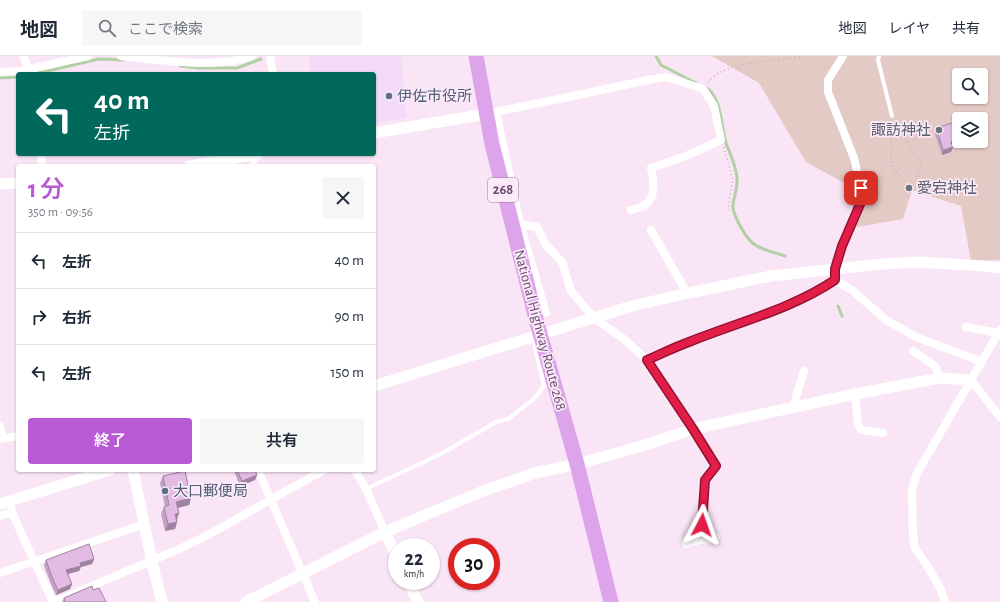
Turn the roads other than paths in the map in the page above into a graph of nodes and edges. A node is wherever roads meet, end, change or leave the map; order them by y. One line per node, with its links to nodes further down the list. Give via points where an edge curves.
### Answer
1 (24, 56): 10 (street)
2 (88, 56): 10 (street)
3 (121, 56): 4 (street, via 168,61 230,62)
4 (252, 56)
5 (270, 56): 11 (street)
6 (476, 56): 12 (highway, National Highway Route 268 / 268)
7 (843, 56): 23 (street, via 828,80 828,92 854,158 861,188 861,202)
8 (879, 56): 13 (lane)
9 (0, 72): 10 (street)
10 (24, 72)
11 (273, 72)
12 (491, 113): 14 (street); 19 (street, via 667,77 703,89 714,106 721,140 651,168 654,182 650,200 644,206); 20 (street); 28 (highway, National Highway Route 268 / 268, via 492,144)
13 (892, 116)
14 (376, 133)
15 (255, 158): 16 (street)
16 (206, 164)
17 (16, 183): 18 (street)
18 (0, 184)
19 (631, 210)
20 (520, 224): 26 (street, via 537,227 546,245 562,262 571,291); 28 (street)
21 (651, 230): 25 (street)
22 (1000, 268): 23 (street, via 918,262)
23 (835, 269): 24 (street); 25 (street, via 771,276)
24 (835, 280): 31 (street, via 773,312); 32 (street, via 852,290 886,320 916,337)
25 (688, 293): 26 (street)
26 (594, 318): 28 (street); 31 (street, via 624,339)
27 (966, 327): 29 (street)
28 (540, 329): 36 (street); 45 (highway, National Highway Route 268 / 268); 51 (lane, via 544,386 535,398 508,419 496,422 441,454)
29 (999, 332): 32 (street)
30 (913, 351): 34 (street, via 935,366)
31 (647, 360): 41 (street)
32 (982, 362): 35 (street)
33 (804, 371): 38 (street)
34 (940, 378): 35 (street); 37 (street)
35 (971, 380): 39 (street); 72 (street, via 916,475 912,491 913,535 916,548 941,590)
36 (376, 385)
37 (855, 394): 38 (street); 42 (street, via 861,430)
38 (793, 407): 41 (street)
39 (1000, 417)
40 (0, 426): 44 (street)
41 (693, 429): 45 (street); 59 (street, via 716,466 705,480)
42 (883, 433)
43 (16, 436): 44 (street)
44 (2, 438)
45 (577, 464): 56 (street, via 535,473 483,491); 71 (highway, National Highway Route 268 / 268)
46 (104, 472): 53 (street)
47 (133, 472): 55 (street)
48 (259, 472): 52 (street)
49 (320, 472): 52 (street)
50 (355, 472): 51 (street)
51 (366, 489): 56 (street)
52 (270, 500): 62 (street, via 206,536); 64 (street)
53 (7, 506): 54 (street); 61 (street)
54 (0, 516)
55 (145, 524): 61 (street); 62 (street)
56 (385, 532): 57 (street); 64 (street)
57 (388, 538)
58 (716, 538): 59 (street)
59 (701, 540): 60 (street)
60 (686, 544)
61 (35, 561): 63 (street); 66 (street)
62 (152, 562): 66 (street); 67 (street)
63 (0, 573)
64 (302, 573): 68 (street); 69 (street)
65 (412, 590): 70 (street)
66 (54, 602)
67 (162, 602)
68 (246, 602)
69 (315, 602)
70 (418, 602)
71 (611, 602)
72 (945, 602)

